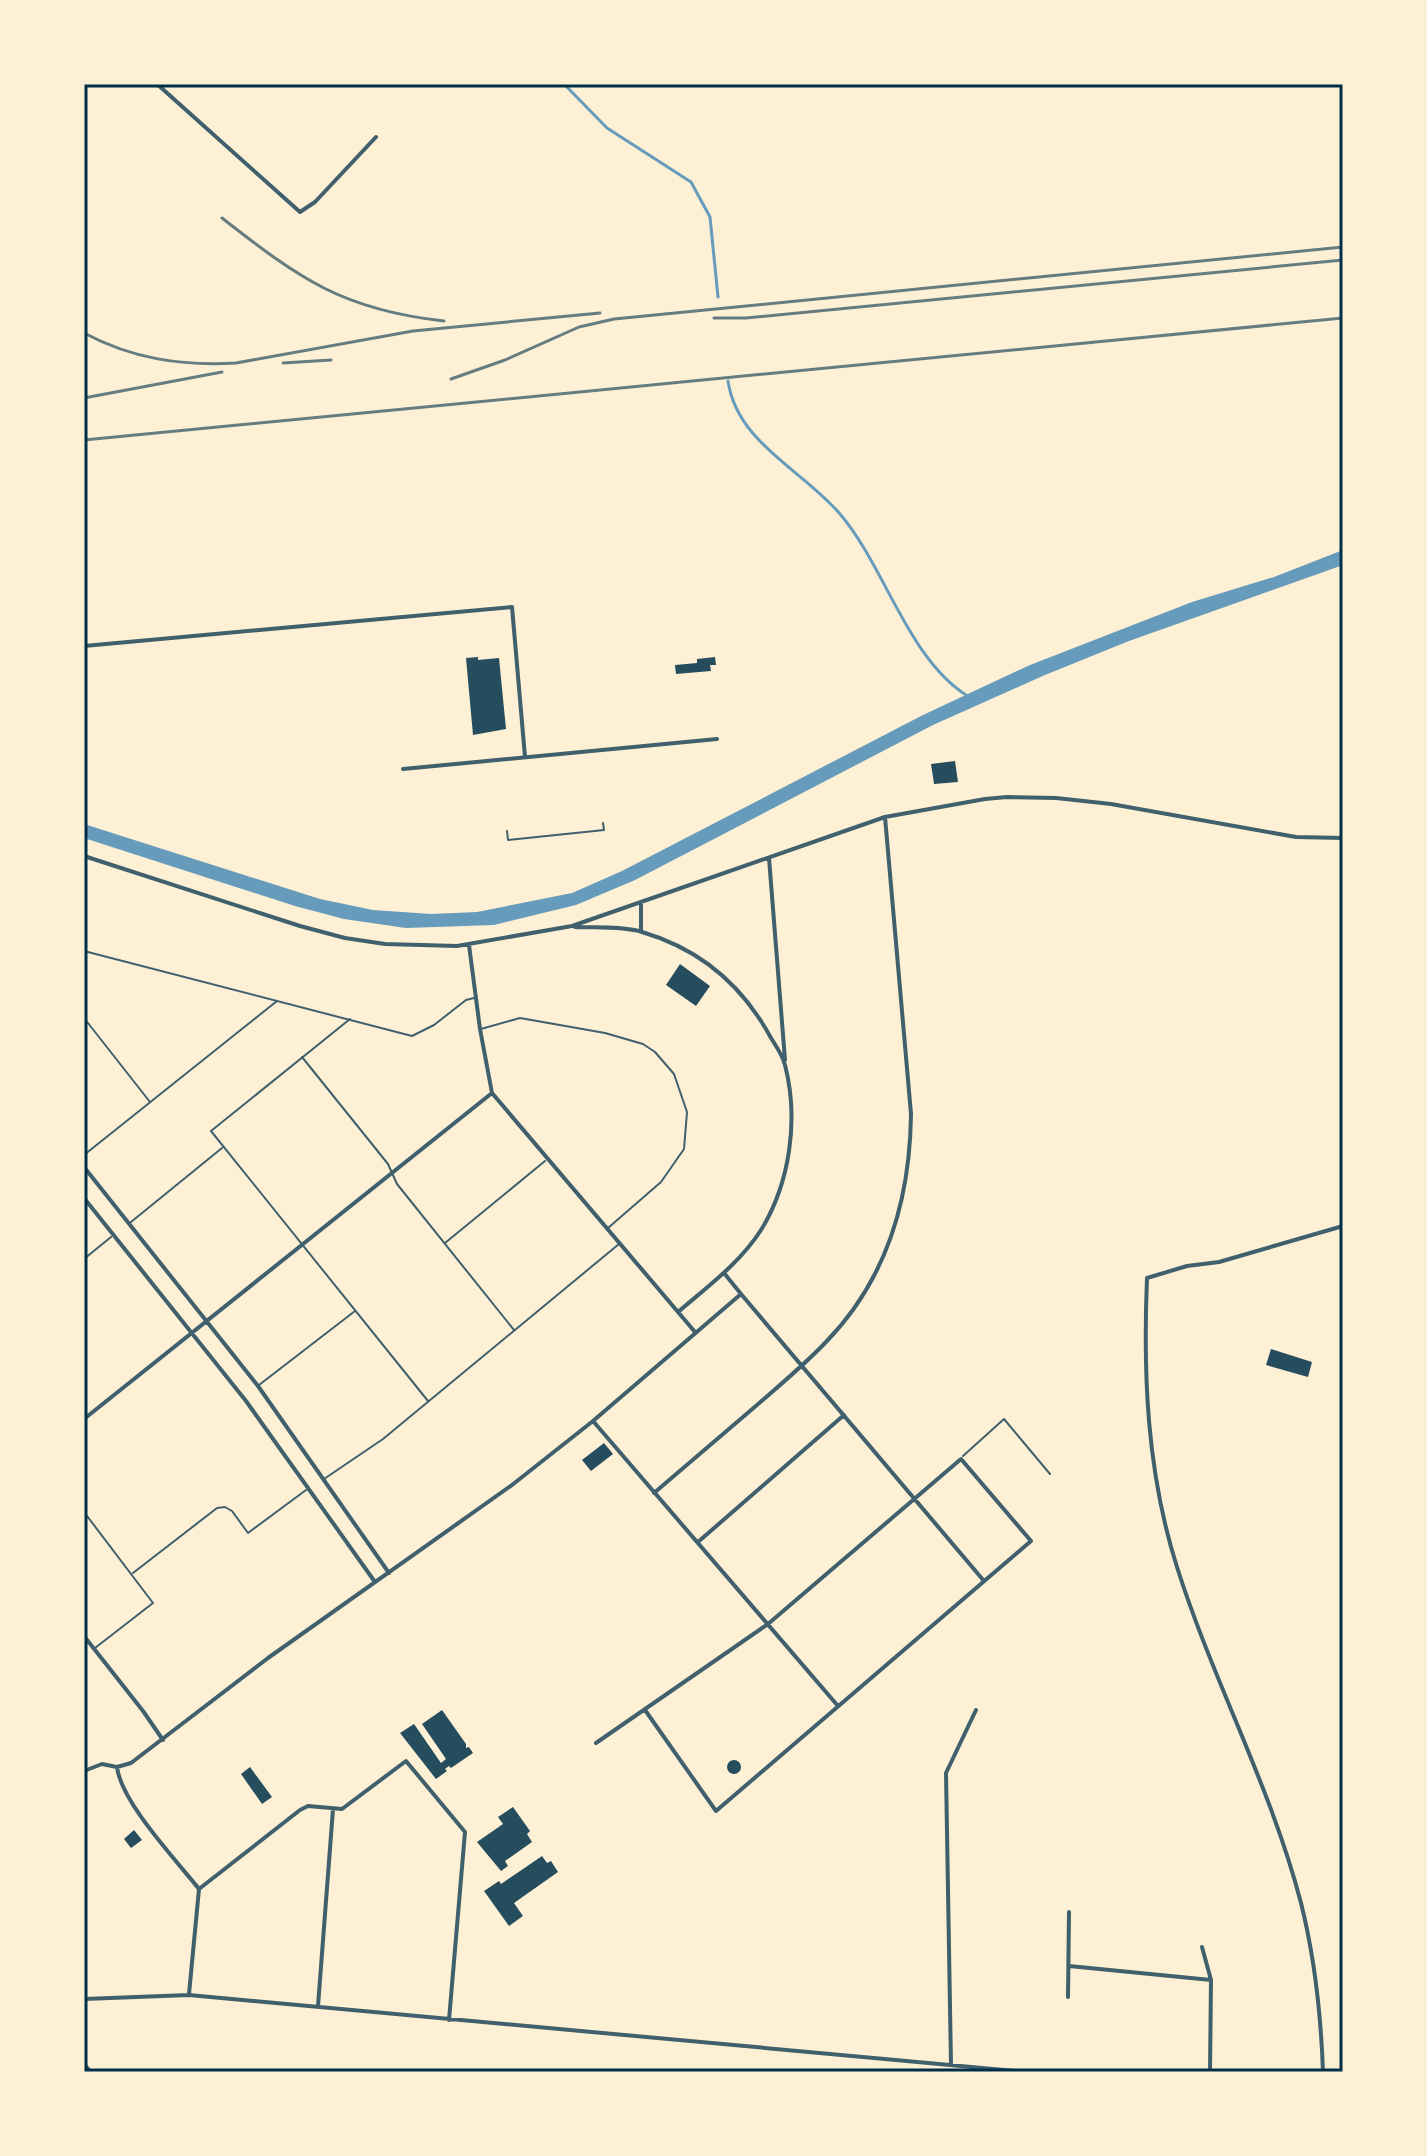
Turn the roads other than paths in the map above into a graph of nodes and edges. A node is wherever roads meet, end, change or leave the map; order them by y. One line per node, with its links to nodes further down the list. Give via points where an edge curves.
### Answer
1 (157, 84): 2 (street, via 300,212)
2 (376, 137)
3 (84, 646): 5 (street, via 512,607)
4 (717, 739): 5 (street)
5 (525, 757): 6 (street)
6 (403, 769)
7 (885, 817): 10 (street, via 1007,797 1056,798 1296,837); 12 (street); 49 (street, via 910,1090 911,1159 897,1224 878,1270 852,1312)
8 (603, 823): 9 (lane, via 604,830 508,840)
9 (507, 831)
10 (1343, 838)
11 (84, 856): 16 (street, via 345,938 414,946)
12 (769, 858): 13 (street); 24 (street)
13 (641, 902): 14 (street); 15 (street)
14 (572, 926): 15 (street); 16 (street)
15 (641, 931): 24 (street, via 680,947 731,983 758,1013)
16 (469, 945): 18 (street)
17 (84, 951): 19 (lane)
18 (475, 997): 21 (lane, via 412,1036); 22 (street)
19 (277, 1001): 21 (lane); 26 (lane)
20 (84, 1018): 26 (lane)
21 (350, 1019): 23 (lane)
22 (480, 1029): 25 (street); 35 (lane, via 520,1018 605,1033 643,1044 674,1074 687,1112 684,1149 661,1182)
23 (302, 1057): 27 (lane, via 211,1131); 31 (lane)
24 (785, 1063): 41 (street, via 791,1125 779,1193 757,1236)
25 (492, 1093): 29 (street); 31 (street)
26 (150, 1102): 28 (lane)
27 (223, 1147): 33 (lane); 39 (lane)
28 (84, 1155)
29 (547, 1159): 35 (street); 37 (lane)
30 (84, 1167): 33 (street)
31 (392, 1174): 37 (lane); 39 (street)
32 (84, 1198): 36 (street)
33 (129, 1224): 45 (street)
34 (1343, 1226): 93 (street, via 1147,1278 1145,1389 1162,1509 1196,1622 1276,1824 1301,1903 1316,1984)
35 (607, 1229): 38 (street)
36 (114, 1235): 40 (lane); 48 (street)
37 (444, 1243): 46 (lane)
38 (620, 1243): 44 (street); 46 (lane)
39 (302, 1245): 43 (lane); 45 (street)
40 (84, 1259)
41 (724, 1273): 42 (street); 44 (street)
42 (741, 1294): 47 (street); 49 (street)
43 (356, 1310): 50 (lane); 51 (lane)
44 (678, 1312): 47 (street)
45 (207, 1321): 48 (street); 50 (street)
46 (514, 1331): 51 (lane)
47 (695, 1332): 54 (street)
48 (191, 1334): 53 (street); 58 (street)
49 (802, 1366): 52 (street); 59 (street)
50 (258, 1386): 57 (street)
51 (428, 1401): 57 (lane)
52 (844, 1415): 60 (street); 62 (street)
53 (84, 1419)
54 (593, 1421): 59 (street); 64 (street)
55 (961, 1459): 56 (lane, via 1004,1419); 60 (street); 65 (street, via 1031,1541)
56 (1050, 1474)
57 (323, 1480): 64 (street)
58 (308, 1488): 63 (lane, via 248,1533 232,1511 217,1508); 66 (street)
59 (654, 1493): 62 (street)
60 (915, 1499): 65 (street); 67 (street)
61 (84, 1512): 63 (lane)
62 (698, 1542): 67 (street)
63 (133, 1573): 69 (lane, via 153,1603)
64 (389, 1573): 66 (street)
65 (984, 1581): 70 (street)
66 (375, 1582): 73 (street)
67 (768, 1624): 70 (street); 71 (street)
68 (84, 1636): 69 (street)
69 (94, 1649): 73 (street)
70 (838, 1706): 71 (street, via 716,1811)
71 (645, 1710): 74 (street)
72 (976, 1710): 89 (street, via 946,1773)
73 (163, 1740): 75 (street)
74 (596, 1743)
75 (117, 1767): 76 (street, via 102,1764); 78 (street, via 122,1787 143,1819)
76 (84, 1771)
77 (333, 1809): 78 (street, via 300,1810); 86 (street); 87 (street, via 342,1809 406,1761 465,1832)
78 (199, 1889): 83 (street)
79 (1069, 1912): 81 (street)
80 (1202, 1947): 82 (street)
81 (1069, 1966): 82 (street); 84 (street)
82 (1211, 1980): 92 (street)
83 (189, 1995): 85 (street); 86 (street)
84 (1068, 1997)
85 (84, 1999)
86 (318, 2008): 87 (street)
87 (449, 2020): 89 (street)
88 (84, 2065): 90 (street)
89 (951, 2065): 91 (street)
90 (90, 2072)
91 (1027, 2072)
92 (1210, 2072)
93 (1323, 2072)

